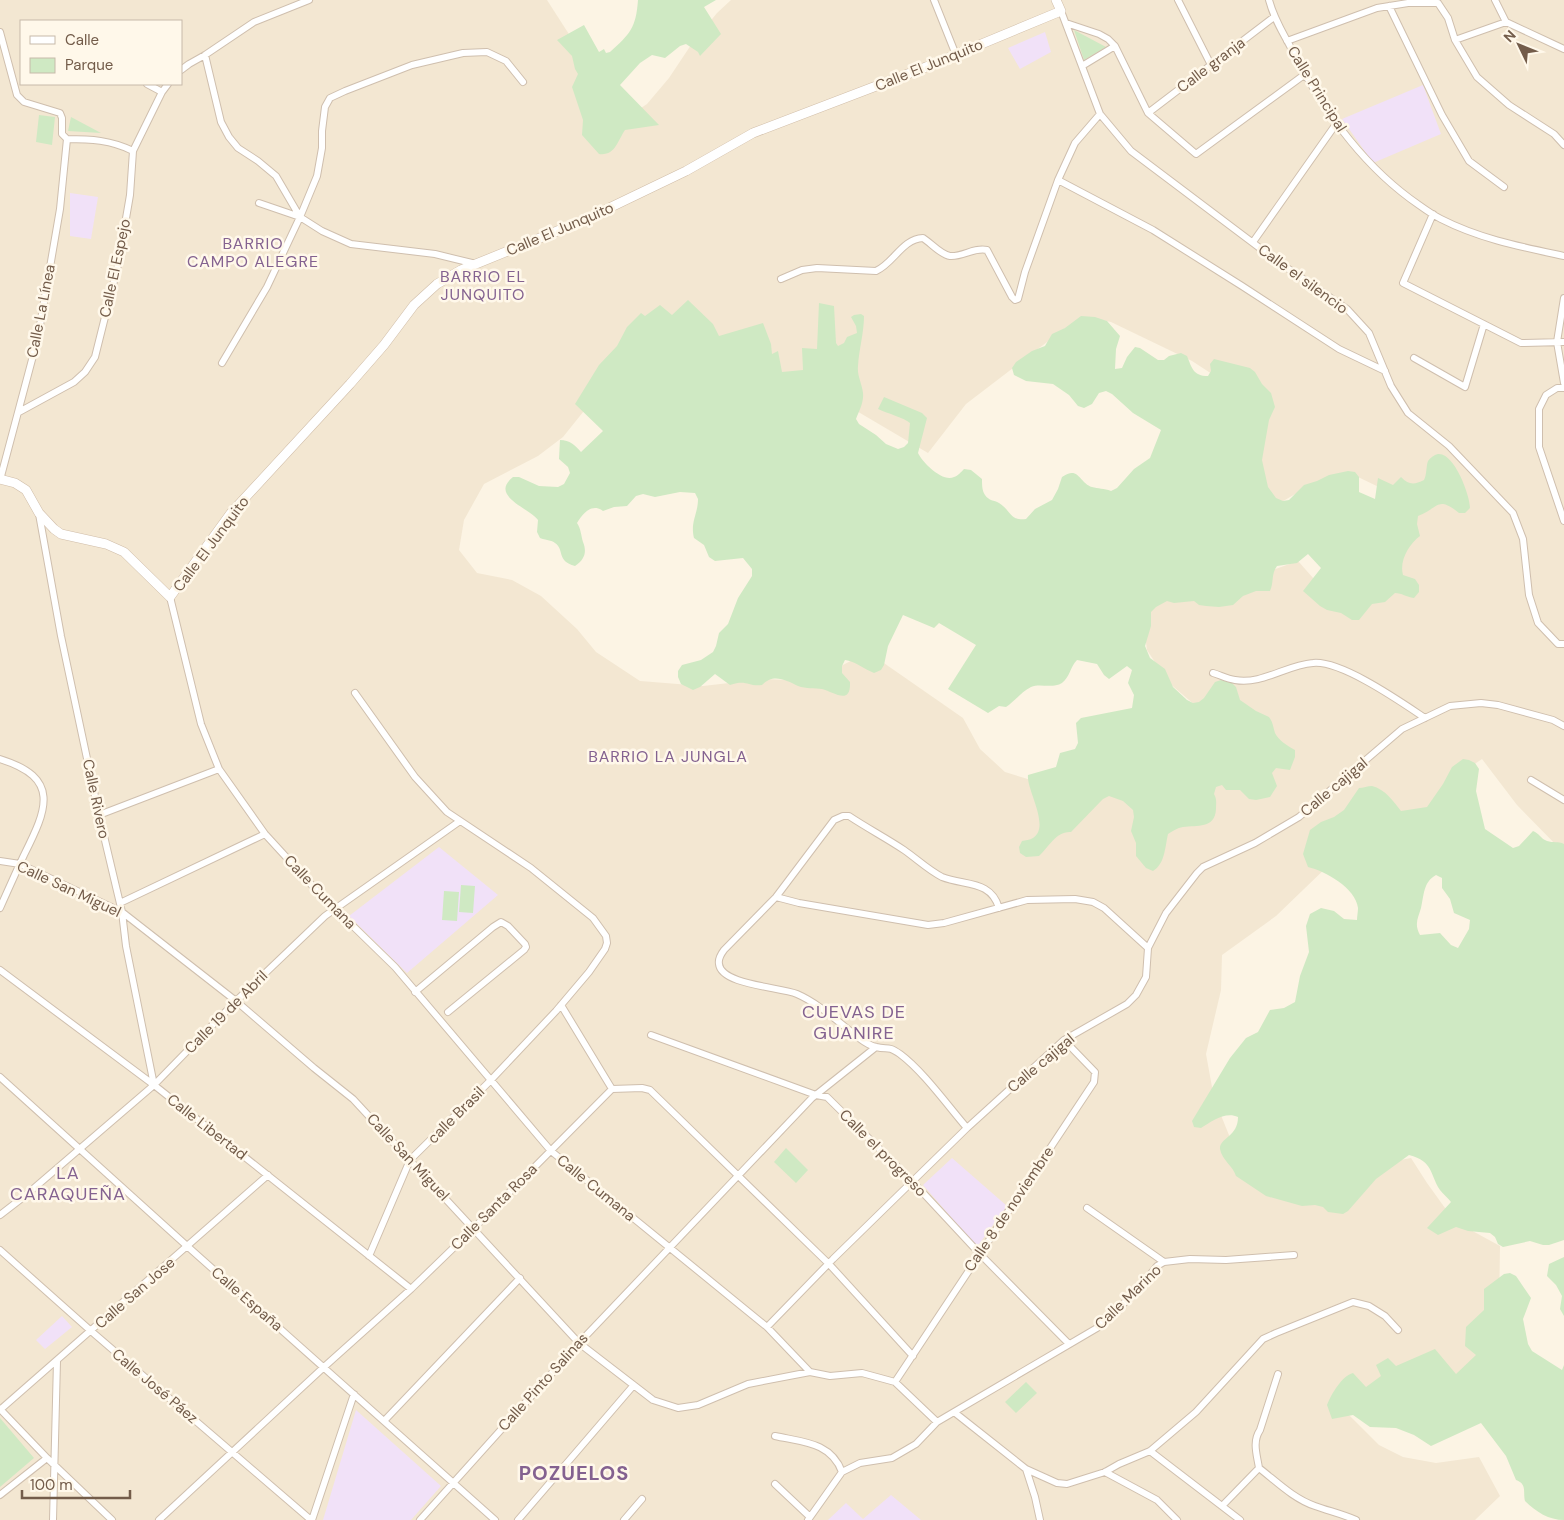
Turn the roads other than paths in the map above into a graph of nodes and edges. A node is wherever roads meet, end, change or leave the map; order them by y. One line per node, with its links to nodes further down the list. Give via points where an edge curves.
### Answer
1 (309, 0): 17 (street, via 254,22)
2 (1056, 0): 8 (street)
3 (1178, 0): 19 (street)
4 (1269, 0): 9 (street, Calle Principal)
5 (1495, 0): 10 (street)
6 (938, 1): 18 (street)
7 (1389, 6): 13 (street); 14 (street, via 1438,2 1448,18); 34 (street, via 1442,115 1469,161)
8 (1061, 11): 11 (street, Calle el silencio); 18 (street, Calle El Junquito)
9 (1274, 18): 13 (street, Calle Principal); 19 (street, Calle granja)
10 (1506, 22): 14 (street); 16 (street)
11 (1066, 23): 15 (street, via 1099,34); 20 (street, Calle el silencio)
12 (0, 32): 30 (street, Calle La Línea, via 17,95 24,102 60,113 62,134)
13 (1287, 40): 22 (street, Calle Principal)
14 (1455, 40): 31 (street, via 1477,77 1509,105 1554,134)
15 (1114, 46): 20 (street); 27 (street)
16 (1564, 49)
17 (205, 55): 21 (street); 37 (street, via 221,122 229,137 238,148 276,176)
18 (956, 55): 40 (street, Calle El Junquito, via 753,133 686,171 590,217)
19 (1211, 65): 27 (street, Calle granja)
20 (1082, 66): 28 (street, Calle el silencio)
21 (182, 69)
22 (1304, 74): 27 (street, via 1196,154); 29 (street, Calle Principal)
23 (523, 82): 37 (street, via 506,62 487,52 463,53 412,65 330,98 325,107 319,169)
24 (150, 85): 26 (street)
25 (167, 85): 26 (street)
26 (162, 92): 32 (street)
27 (1148, 113)
28 (1100, 114): 33 (street, via 1075,143); 38 (street, Calle el silencio, via 1131,151)
29 (1336, 124): 36 (street, Calle Principal, via 1384,178); 38 (street)
30 (67, 139): 32 (street, via 114,142); 50 (street, Calle La Línea, via 60,209 38,337)
31 (1564, 145)
32 (133, 151): 50 (street, Calle El Espejo, via 130,195 118,265 95,357 74,382)
33 (1058, 180): 41 (street, via 1018,299 1012,297 987,250 951,256 923,238 909,242 884,268 876,271 817,268); 47 (street, via 1153,230 1339,349)
34 (1504, 187)
35 (259, 203): 37 (street)
36 (1433, 214): 39 (street, Calle Principal, via 1494,240); 43 (street, via 1402,283)
37 (300, 217): 40 (street, via 351,244 435,254); 46 (street, via 267,287)
38 (1253, 242): 47 (street, Calle el silencio, via 1347,309 1369,333)
39 (1564, 256)
40 (476, 264): 54 (street, Calle El Junquito, via 437,284 414,305 350,384 230,513)
41 (781, 279)
42 (1564, 298): 44 (street)
43 (1484, 324): 44 (street, via 1521,343); 45 (street, via 1465,387)
44 (1560, 342): 48 (street)
45 (1414, 358)
46 (222, 363)
47 (1385, 371): 55 (street, Calle el silencio, via 1408,413 1449,446 1513,514 1522,539 1529,595 1538,623)
48 (1564, 383)
49 (1564, 388): 53 (street, via 1557,388 1546,395 1539,409 1539,447)
50 (19, 412): 51 (street, Calle La Línea)
51 (0, 480): 52 (street, via 15,483 26,490)
52 (39, 513): 54 (street, via 61,534 106,544 124,552); 64 (street, Calle Rivero)
53 (1564, 521)
54 (170, 597): 61 (street, Calle Cumana, via 201,724)
55 (1561, 644)
56 (1213, 672): 58 (street, via 1236,681 1257,680 1314,662 1350,672)
57 (355, 693): 65 (street, calle Brasil, via 415,777 447,812)
58 (1425, 718): 59 (street, Calle cajigal, via 1450,706 1481,703 1498,705); 75 (street, Calle cajigal, via 1402,729 1299,817 1203,868 1166,913)
59 (1564, 726)
60 (0, 759): 68 (street, via 32,774 40,784 44,799 41,821)
61 (219, 769): 64 (street); 66 (street, Calle Cumana)
62 (1531, 780): 63 (street)
63 (1564, 800)
64 (99, 815): 70 (street, Calle Rivero)
65 (460, 820): 73 (street, Calle 19 de Abril); 79 (street, calle Brasil, via 531,868 593,918 606,936 605,949)
66 (265, 834): 70 (street); 73 (street, Calle Cumana)
67 (0, 861): 68 (street, Calle San Miguel)
68 (20, 864): 71 (street); 74 (street, Calle San Miguel)
69 (776, 897): 72 (street, via 928,925); 72 (street, via 834,820 848,816 942,876 988,890); 83 (street, via 724,950 719,958 721,970 737,981 787,990 811,1000 861,1040)
70 (120, 903): 74 (street, Calle Rivero)
71 (0, 908)
72 (999, 908): 75 (street, via 1028,900 1093,902)
73 (335, 909): 77 (street, Calle Cumana); 78 (street, Calle 19 de Abril)
74 (122, 912): 78 (street, Calle San Miguel); 86 (street, Calle Rivero)
75 (1148, 948): 82 (street, Calle cajigal, via 1146,977 1136,995 1121,1008)
76 (0, 970): 86 (street, Calle Libertad)
77 (415, 992): 80 (street, via 493,927 501,922 506,924 526,947); 85 (street, Calle Cumana)
78 (236, 1002): 86 (street, Calle 19 de Abril); 92 (street, Calle San Miguel, via 353,1099)
79 (561, 1005): 85 (street, calle Brasil); 87 (street)
80 (448, 1012)
81 (651, 1035): 88 (street, Calle el progreso)
82 (1064, 1040): 89 (street, Calle cajigal); 102 (street, Calle 8 de noviembre, via 1095,1072 1094,1082)
83 (876, 1047): 88 (street, Calle Pinto Salinas); 89 (street, via 889,1047 902,1055)
84 (0, 1076): 90 (street, Calle España)
85 (490, 1081): 91 (street, Calle Cumana); 92 (street, calle Brasil)
86 (154, 1085): 90 (street, Calle 19 de Abril); 93 (street, Calle Libertad)
87 (612, 1089): 91 (street, Calle Santa Rosa); 94 (street, via 650,1090)
88 (816, 1095): 94 (street, Calle Pinto Salinas); 95 (street, Calle el progreso, via 827,1097)
89 (967, 1128): 95 (street, Calle cajigal)
90 (79, 1149): 97 (street, Calle 19 de Abril); 99 (street, Calle España)
91 (551, 1151): 98 (street, Calle Santa Rosa); 100 (street, Calle Cumana)
92 (410, 1160): 98 (street, Calle San Miguel); 104 (street, calle Brasil)
93 (268, 1175): 99 (street, Calle San Jose); 104 (street, Calle Libertad)
94 (739, 1175): 100 (street, Calle Pinto Salinas); 106 (street)
95 (912, 1181): 102 (street, Calle el progreso); 106 (street, Calle cajigal)
96 (1087, 1208): 105 (street)
97 (0, 1215)
98 (474, 1228): 107 (street, Calle San Miguel); 108 (street, Calle Santa Rosa)
99 (187, 1246): 111 (street, Calle San Jose); 116 (street, Calle España)
100 (669, 1247): 109 (street); 112 (street, Calle Pinto Salinas)
101 (0, 1250): 111 (street, Calle José Páez)
102 (979, 1253): 113 (street, Calle el progreso); 114 (street, Calle 8 de noviembre)
103 (1294, 1255): 105 (street, Calle Marino)
104 (369, 1256): 108 (street, Calle Libertad)
105 (1164, 1262): 113 (street, Calle Marino, via 1097,1328)
106 (829, 1264): 109 (street, Calle cajigal); 114 (street)
107 (520, 1278): 112 (street, Calle San Miguel); 124 (street)
108 (411, 1289): 116 (street, Calle Santa Rosa)
109 (767, 1327): 117 (street)
110 (1398, 1330): 128 (street, via 1369,1306 1353,1302 1276,1332 1264,1339 1196,1412)
111 (91, 1331): 115 (street, Calle San Jose); 127 (street, Calle José Páez)
112 (579, 1343): 120 (street, Calle San Miguel); 135 (street, Calle Pinto Salinas)
113 (1069, 1344): 123 (street, Calle Marino)
114 (913, 1356): 119 (street, Calle 8 de noviembre)
115 (57, 1361): 122 (street, Calle San Jose); 130 (street)
116 (324, 1367): 121 (street, Calle España); 127 (street, Calle Santa Rosa)
117 (810, 1372): 119 (street, Calle San Miguel, via 830,1376 862,1373); 120 (street, Calle San Miguel, via 748,1384 698,1405 678,1408 653,1400)
118 (1278, 1374): 131 (street, via 1256,1436)
119 (895, 1382): 125 (street, Calle San Miguel)
120 (633, 1386): 147 (street)
121 (354, 1394): 124 (street, Calle España); 144 (street)
122 (0, 1409): 129 (street)
123 (954, 1412): 125 (street); 132 (street)
124 (384, 1421): 135 (street, Calle España)
125 (937, 1422): 133 (street, via 916,1444 892,1458 860,1463)
126 (775, 1436): 133 (street, via 823,1449 839,1462)
127 (232, 1451): 143 (street, Calle Santa Rosa); 144 (street, Calle José Páez)
128 (1150, 1451): 134 (street); 139 (street)
129 (47, 1458): 130 (street); 137 (street)
130 (55, 1465): 141 (street); 142 (street)
131 (1259, 1468): 139 (street); 152 (street, via 1295,1496)
132 (1026, 1470): 134 (street, via 1062,1485); 149 (street)
133 (842, 1472): 140 (street)
134 (1105, 1472): 150 (street, via 1157,1500)
135 (453, 1482): 145 (street, Calle Pinto Salinas); 146 (street, Calle España)
136 (775, 1484): 140 (street)
137 (0, 1495)
138 (642, 1499): 148 (street)
139 (1222, 1506): 151 (street)
140 (809, 1519)
141 (53, 1520)
142 (112, 1520)
143 (158, 1520)
144 (312, 1520)
145 (420, 1520)
146 (495, 1520)
147 (518, 1520)
148 (624, 1520)
149 (1040, 1520)
150 (1177, 1520)
151 (1240, 1520)
152 (1356, 1520)

